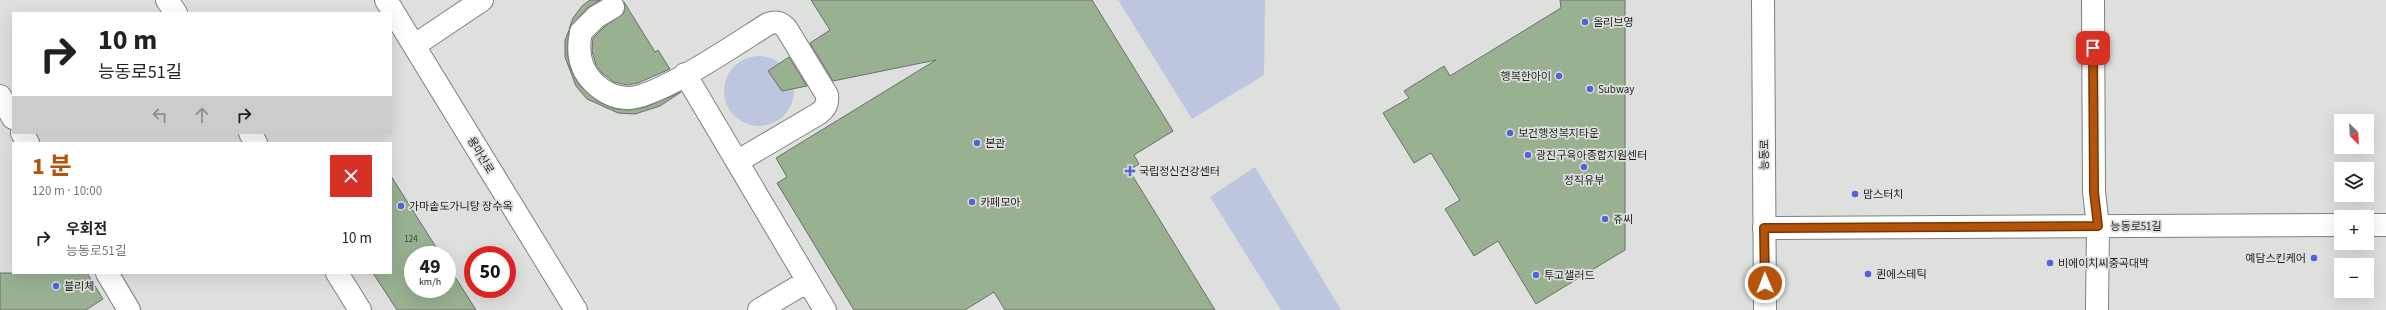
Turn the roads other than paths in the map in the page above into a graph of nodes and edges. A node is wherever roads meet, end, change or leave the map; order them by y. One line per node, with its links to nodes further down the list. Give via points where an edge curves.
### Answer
1 (168, 0): 7 (street)
2 (386, 0): 8 (street, 용마산로)
3 (482, 0): 8 (street)
4 (1763, 0): 17 (street, 능동로)
5 (2093, 0): 16 (street, via 2094,192)
6 (613, 6): 9 (street, via 587,24 581,32 579,54 583,69 596,85 614,96 629,98 655,91)
7 (175, 12)
8 (415, 45): 23 (street, 용마산로)
9 (685, 74): 12 (street); 12 (street, via 775,21 786,28 827,95 825,109)
10 (0, 96): 11 (street)
11 (12, 116)
12 (738, 161): 20 (street)
13 (2334, 225): 16 (street, 능동로51길)
14 (2374, 225): 15 (street)
15 (2386, 225)
16 (2098, 226): 17 (street, 능동로51길); 27 (street)
17 (1764, 228): 26 (street, 능동로)
18 (108, 274): 21 (street)
19 (338, 274): 22 (street)
20 (808, 281): 24 (street); 25 (street)
21 (130, 310)
22 (360, 310)
23 (576, 310)
24 (759, 310)
25 (825, 310)
26 (1765, 310)
27 (2096, 310)

